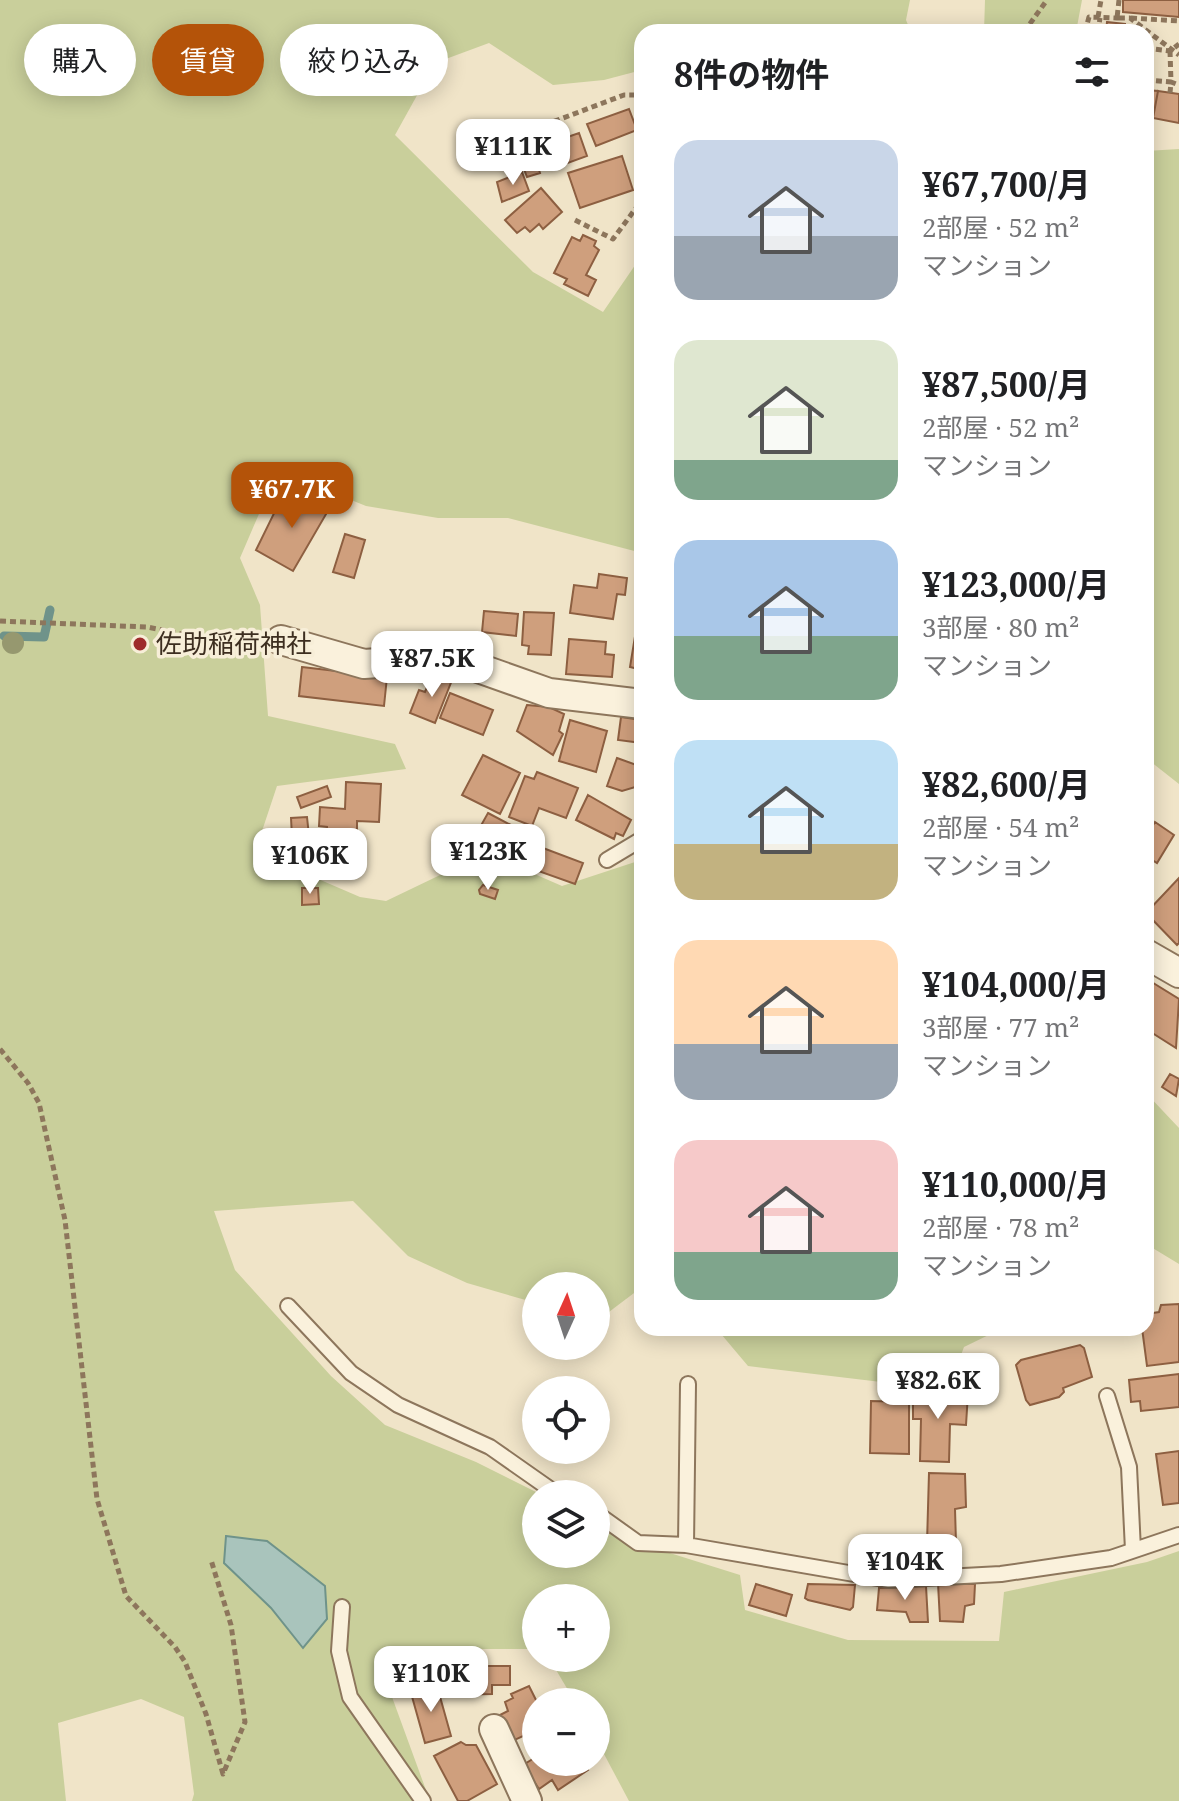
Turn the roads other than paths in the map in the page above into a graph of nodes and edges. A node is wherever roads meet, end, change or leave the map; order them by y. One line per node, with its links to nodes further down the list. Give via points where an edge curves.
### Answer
1 (281, 640): 2 (street, via 364,664 450,658 549,693)
2 (634, 703)
3 (634, 844): 4 (lane)
4 (607, 860)
5 (1154, 959): 6 (street)
6 (1179, 973)
7 (288, 1306): 10 (lane, via 351,1373 398,1405 490,1447)
8 (688, 1384): 13 (lane)
9 (1107, 1396): 14 (lane, via 1129,1467)
10 (537, 1480)
11 (610, 1523): 13 (lane, via 638,1543)
12 (1179, 1535): 14 (lane)
13 (686, 1545): 14 (lane, via 889,1580 1001,1574)
14 (1133, 1550)
15 (342, 1607): 17 (lane, via 339,1651 350,1697)
16 (494, 1729): 18 (street)
17 (423, 1801)
18 (527, 1801)

